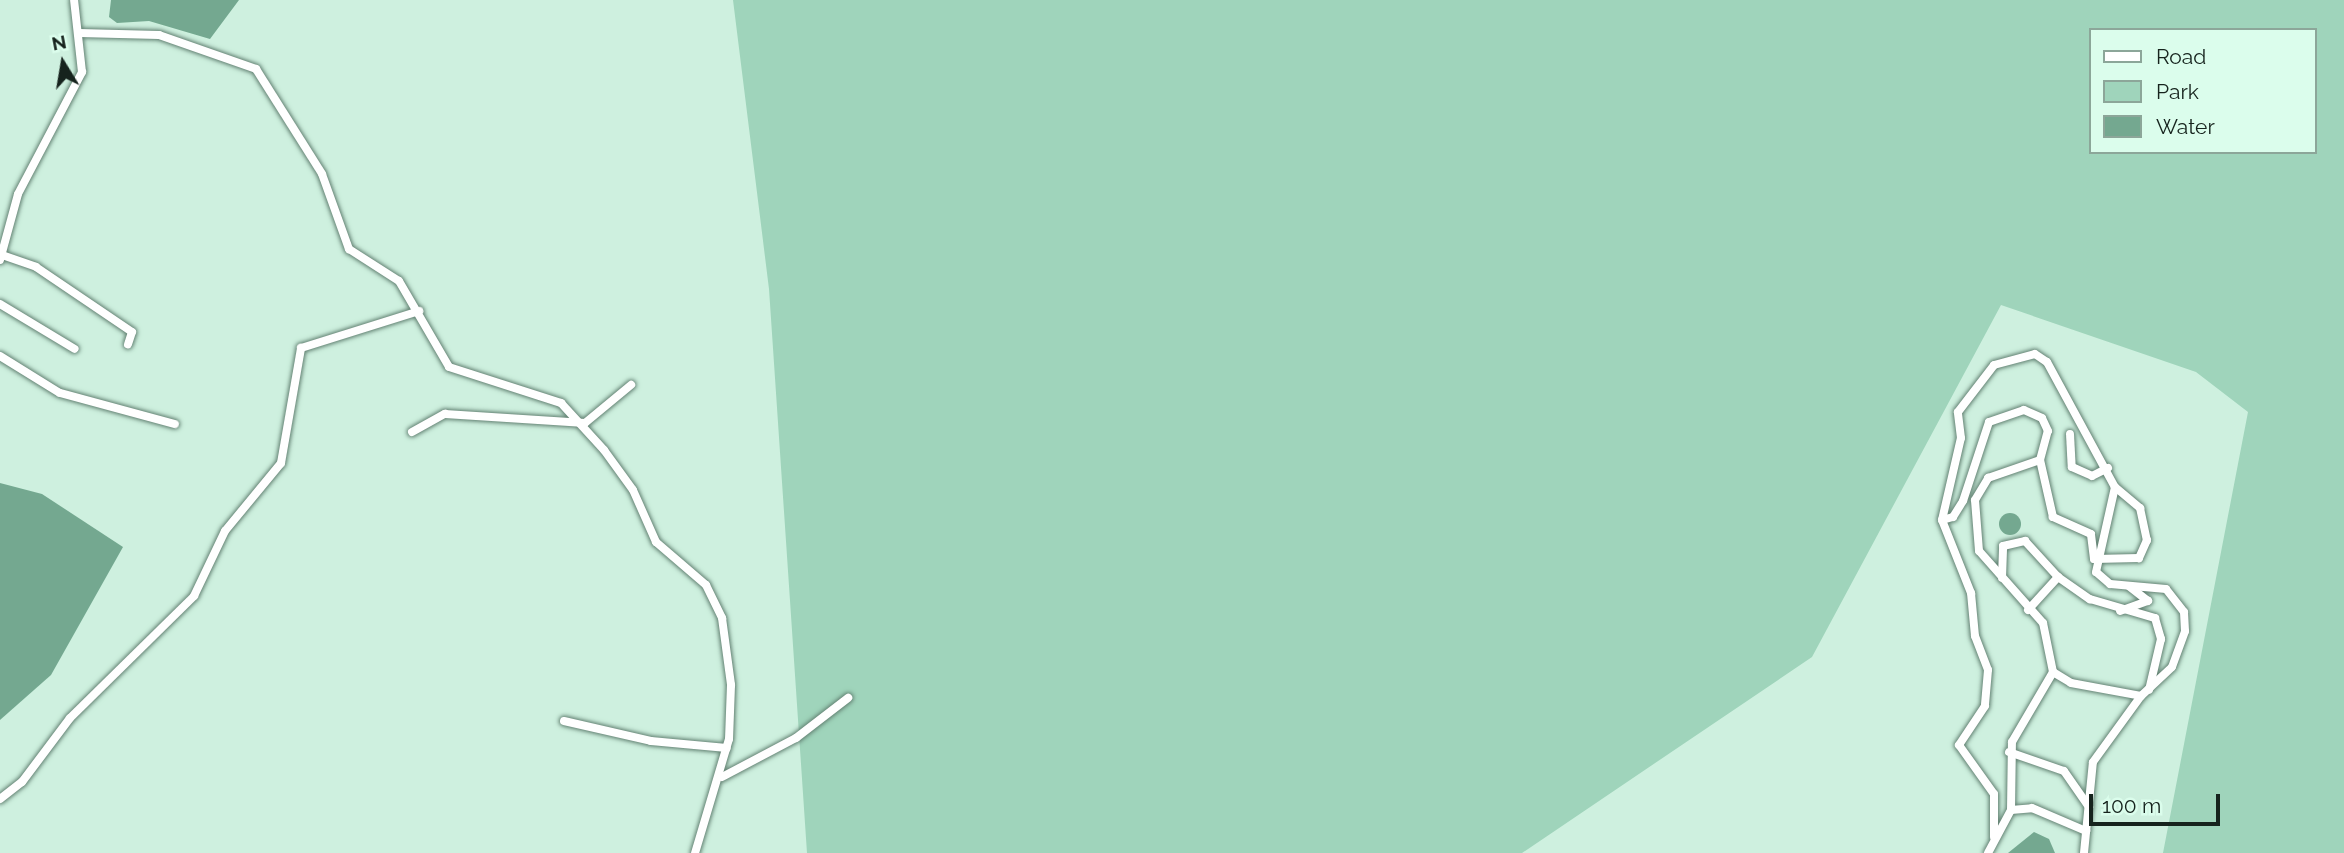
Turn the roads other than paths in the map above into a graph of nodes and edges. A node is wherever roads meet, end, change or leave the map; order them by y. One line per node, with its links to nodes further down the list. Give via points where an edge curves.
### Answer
1 (74, 0): 2 (street)
2 (79, 33): 3 (street, via 82,72 18,194); 5 (street, via 159,35 256,69 309,150 349,249 389,269)
3 (1, 257): 6 (street, via 37,267 132,332)
4 (0, 304): 7 (street)
5 (419, 311): 11 (street, via 453,370 532,389); 31 (street, via 301,348 281,464 225,531 194,596 69,718 22,782)
6 (128, 344)
7 (75, 349)
8 (0, 356): 10 (street, via 60,393)
9 (631, 385): 11 (street)
10 (175, 424)
11 (584, 424): 12 (street, via 445,414); 28 (street, via 633,490 656,542 718,601 731,685)
12 (412, 432)
13 (2070, 434): 15 (street, via 2072,467 2092,476)
14 (2039, 460): 17 (street, via 2047,438 2042,418 2024,410 1996,415 1963,501 1953,517); 18 (street, via 2053,517 2091,534); 20 (street, via 1988,478 1975,500 1976,543)
15 (2108, 468): 16 (street); 17 (street, via 2087,442 2044,358 2013,357 1988,371 1980,389 1958,412 1961,438)
16 (2115, 487): 18 (street); 18 (street, via 2144,517 2145,550 2127,563)
17 (1942, 520): 35 (street, via 1971,593 1975,636 1990,679 1985,706 1959,745 1994,794)
18 (2094, 559): 21 (street, via 2100,578)
19 (2058, 577): 20 (street, via 2033,546 2017,540 2001,552); 22 (street); 23 (street)
20 (2002, 581): 22 (street)
21 (2126, 585): 23 (street, via 2148,601); 25 (street, via 2166,589 2183,612 2180,654)
22 (2028, 610): 24 (street, via 2043,623)
23 (2119, 611): 25 (street, via 2151,615 2159,625)
24 (2053, 672): 25 (street, via 2071,683); 29 (street)
25 (2145, 694): 32 (street, via 2094,762)
26 (848, 698): 30 (street, via 796,738)
27 (564, 721): 28 (street, via 651,741)
28 (727, 748): 30 (street)
29 (2009, 752): 32 (street, via 2064,771); 33 (street)
30 (722, 777): 36 (street)
31 (0, 799)
32 (2089, 807): 34 (street)
33 (2011, 810): 34 (street, via 2032,808); 35 (street)
34 (2086, 831): 38 (street)
35 (1993, 843): 37 (street)
36 (695, 853)
37 (1988, 853)
38 (2084, 853)

